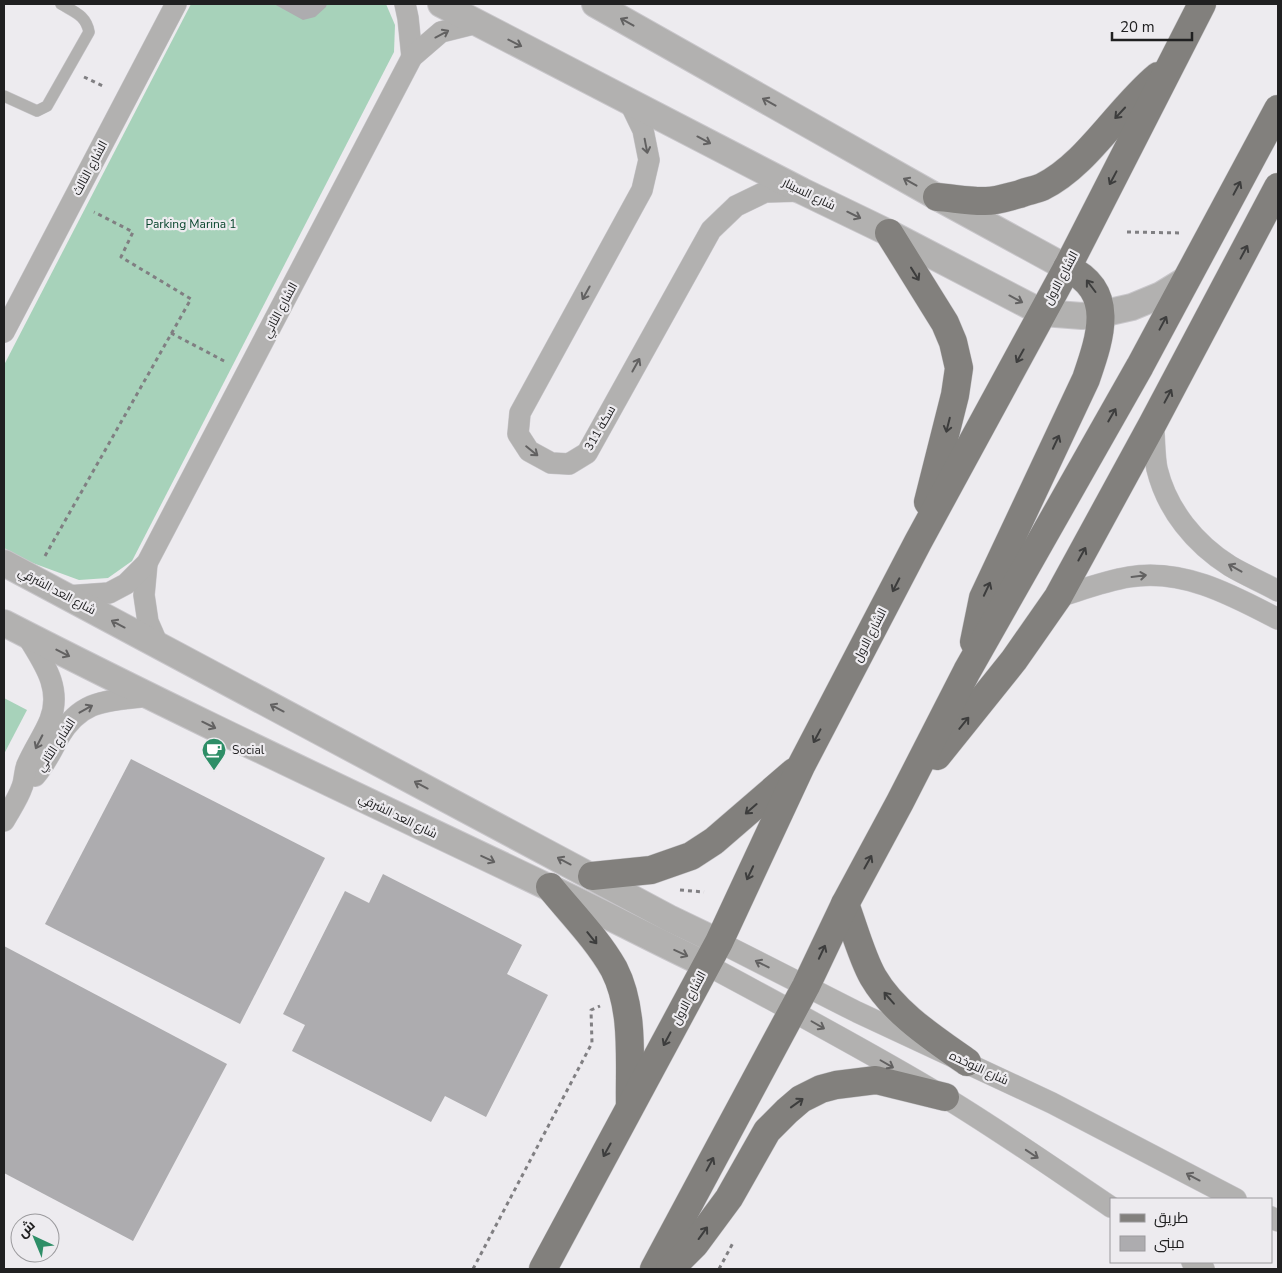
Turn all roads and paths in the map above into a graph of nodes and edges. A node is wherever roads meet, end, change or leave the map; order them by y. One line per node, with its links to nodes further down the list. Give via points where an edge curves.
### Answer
1 (61, 4): 10 (lane, via 88,22 89,32)
2 (176, 4): 12 (street, الشارع الثالث)
3 (405, 4): 8 (street)
4 (441, 4): 7 (street, شارع السينار)
5 (595, 4): 17 (street, one-way to 5)
6 (1202, 4): 9 (main road, الشارع الاول)
7 (478, 23): 8 (street, الشارع الثاني, one-way to 7, via 442,32); 13 (street, شارع السينار, one-way to 13)
8 (412, 57): 28 (street, الشارع الثاني)
9 (1168, 67): 17 (main road, one-way to 17, via 1146,86 1085,154 1063,174 1041,187 984,202); 22 (main road, الشارع الاول, one-way to 22)
10 (68, 68): 11 (lane, via 42,110 36,111); 12 (path)
11 (4, 96)
12 (126, 98): 18 (street, الشارع الثالث)
13 (629, 101): 16 (street, شارع السينار, one-way to 16); 16 (street, سكة 311, one-way to 16, via 643,130 649,160 642,190 520,413 518,434 529,451 551,463 569,464 587,453 711,230 736,206 765,192)
14 (1278, 109): 23 (main road, one-way to 14)
15 (1278, 187): 29 (main road, one-way to 15)
16 (802, 191): 20 (street, شارع السينار, one-way to 20)
17 (937, 197): 22 (street)
18 (72, 201): 26 (street, الشارع الثالث); 27 (path, via 133,232 121,257 191,299)
19 (1127, 232): 21 (path)
20 (889, 233): 24 (street, شارع السينار, one-way to 24); 30 (main road, one-way to 30, via 946,324 959,368 956,395)
21 (1182, 233)
22 (1067, 268): 24 (main road, الشارع الاول); 25 (main road, one-way to 22, via 1095,291 1088,281)
23 (1187, 279): 25 (street, شارع السينار, via 1132,307); 40 (main road, one-way to 23)
24 (1043, 313): 25 (street, شارع السينار); 30 (main road, الشارع الاول, one-way to 30)
25 (1101, 314): 40 (main road, one-way to 25, via 983,598 1086,379)
26 (4, 332)
27 (171, 333): 28 (path); 33 (path)
28 (247, 373): 32 (street, الشارع الثاني)
29 (1153, 423): 34 (street, one-way to 29, via 1230,566 1203,546 1182,522 1167,498 1157,468); 36 (main road, one-way to 29)
30 (918, 542): 42 (main road, الشارع الاول, one-way to 42)
31 (4, 563): 33 (street, شارع العد الشرقي)
32 (147, 563): 35 (street, الشارع الثاني, via 126,584 109,593); 39 (street, الشارع الثاني, via 144,595 148,622)
33 (33, 578): 35 (street, شارع العد الشرقي)
34 (1278, 591)
35 (67, 596): 39 (street, شارع العد الشرقي, one-way to 35)
36 (1058, 597): 37 (street, one-way to 37, via 1127,577 1150,574 1205,584); 44 (main road, one-way to 36, via 1014,660)
37 (1278, 619)
38 (15, 629): 41 (street, شارع العد الشرقي, one-way to 41); 43 (street, الشارع الثاني, one-way to 43, via 48,672 54,690 50,719 27,765)
39 (158, 645): 46 (street, شارع العد الشرقي, one-way to 39)
40 (968, 670): 44 (main road)
41 (149, 696): 43 (street, الشارع الثاني, one-way to 41, via 38,773 64,728 81,711 103,702); 47 (street, شارع العد الشرقي, one-way to 47)
42 (801, 766): 46 (main road, one-way to 46, via 714,842 691,856 651,870); 51 (main road, الشارع الاول, one-way to 51)
43 (23, 785): 45 (street, الشارع الثاني)
44 (900, 802): 50 (main road, one-way to 44)
45 (4, 820)
46 (592, 876): 51 (street, شارع العد الشرقي, via 669,918)
47 (550, 887): 51 (street, شارع العد الشرقي, one-way to 51, via 656,941); 53 (main road, one-way to 53, via 614,970)
48 (704, 892): 49 (path, via 679,890)
49 (678, 896)
50 (845, 904): 52 (main road, one-way to 50); 55 (main road, one-way to 50, via 922,1029 889,999 872,976)
51 (713, 953): 52 (street, شارع النوخده, one-way to 51); 54 (street, شارع العد الشرقي); 57 (main road, الشارع الاول, one-way to 57)
52 (806, 986): 54 (main road); 55 (street, شارع النوخده)
53 (624, 996): 57 (main road, via 628,1023); 60 (path, via 591,1010 592,1044)
54 (792, 1011): 56 (street, one-way to 56); 62 (main road, one-way to 54)
55 (967, 1062): 58 (street, شارع النوخده, one-way to 55, via 1061,1107)
56 (944, 1098): 59 (street, one-way to 59); 63 (main road, one-way to 56, via 695,1244 729,1198 767,1131 801,1099 836,1085 876,1080)
57 (630, 1108): 61 (main road, الشارع الاول, one-way to 61)
58 (1234, 1198)
59 (1110, 1206)
60 (473, 1269)
61 (543, 1269)
62 (654, 1269)
63 (670, 1269)

